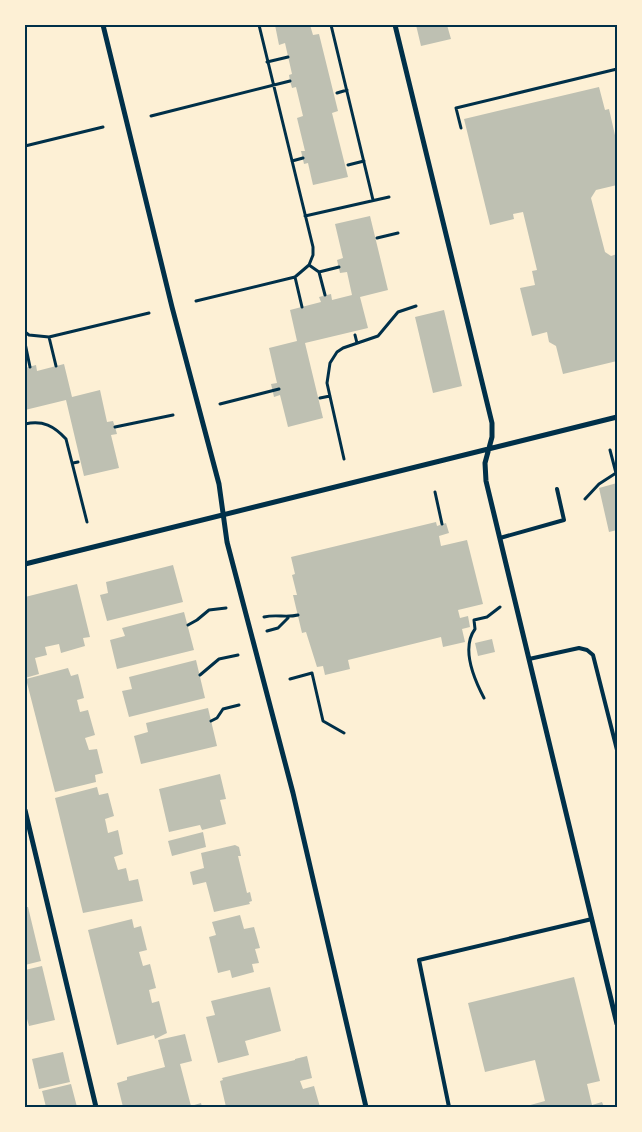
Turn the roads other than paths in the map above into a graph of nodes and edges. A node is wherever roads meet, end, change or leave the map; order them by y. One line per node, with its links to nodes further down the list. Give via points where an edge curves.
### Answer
1 (103, 25): 6 (street, via 219,484)
2 (395, 25): 4 (street, via 492,423)
3 (617, 417): 4 (street)
4 (489, 450): 6 (street); 7 (street, via 485,463 486,481)
5 (557, 489): 7 (lane, via 564,520)
6 (223, 516): 8 (street); 15 (street, via 293,793)
7 (500, 538): 9 (street)
8 (25, 564)
9 (529, 659): 10 (lane, via 579,648 593,655); 12 (street)
10 (617, 750)
11 (25, 810): 14 (street)
12 (592, 919): 13 (street); 16 (lane, via 419,960)
13 (617, 1024)
14 (96, 1107)
15 (366, 1107)
16 (449, 1107)

